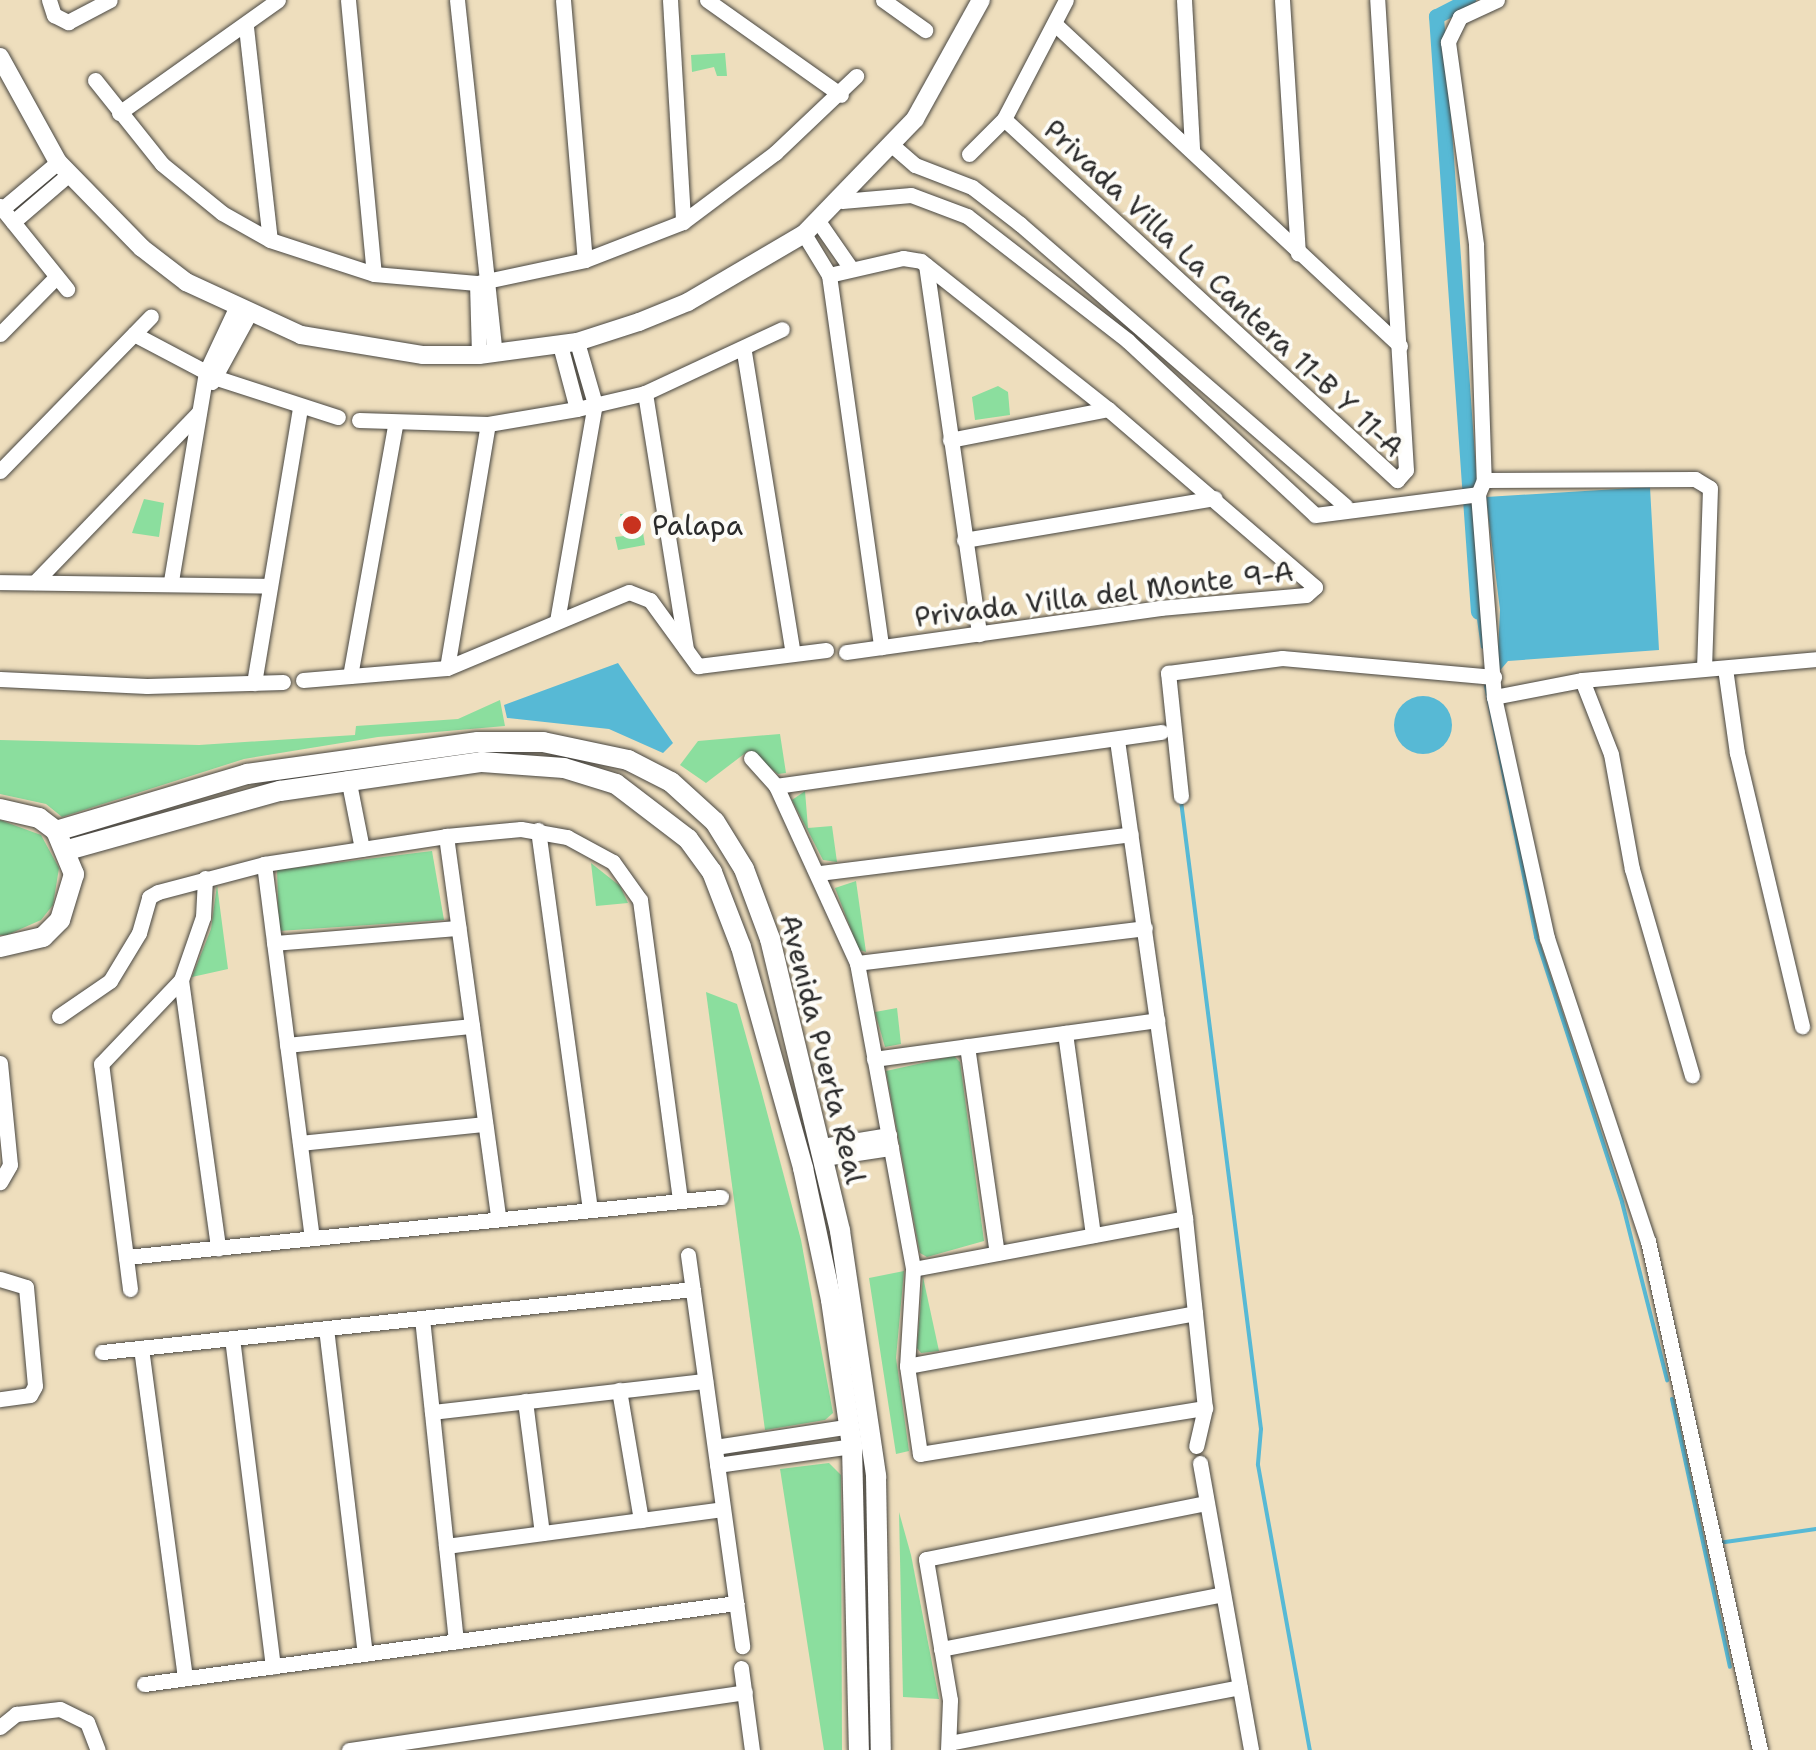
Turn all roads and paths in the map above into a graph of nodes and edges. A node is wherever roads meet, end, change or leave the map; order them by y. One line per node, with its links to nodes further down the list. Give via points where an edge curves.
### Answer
1 (49, 0): 2 (street, via 54,14 68,22)
2 (110, 0)
3 (278, 0): 17 (street)
4 (348, 0): 39 (street)
5 (457, 0): 41 (street)
6 (563, 0): 36 (street)
7 (670, 0): 32 (street)
8 (707, 0): 22 (street)
9 (883, 0): 18 (street)
10 (981, 0): 25 (street, via 958,50)
11 (1066, 0): 16 (street, Privada Villa La Cantera 11-B Y 11-A)
12 (1184, 0): 26 (street)
13 (1282, 0): 35 (street)
14 (1377, 0): 48 (street, Privada Villa La Cantera 11-B Y 11-A)
15 (1497, 0): 66 (street, via 1460,17 1448,42 1473,202)
16 (1057, 26): 24 (street, Privada Villa La Cantera 11-B Y 11-A); 26 (street)
17 (246, 27): 23 (street); 34 (street)
18 (925, 30)
19 (0, 57): 28 (street)
20 (856, 76): 22 (street)
21 (96, 80): 23 (street)
22 (840, 95): 32 (street)
23 (119, 113): 34 (street, via 162,164 222,213)
24 (1004, 119): 27 (street, Privada Villa La Cantera 11-B Y 11-A); 48 (street, Privada Villa La Cantera 11-B Y 11-A, via 1397,480 1406,470)
25 (893, 146): 29 (street); 51 (street, via 915,166 978,192)
26 (1192, 150): 35 (street)
27 (969, 154)
28 (56, 174): 30 (street); 31 (street); 43 (street)
29 (842, 201): 33 (street); 52 (street, via 911,196 967,216)
30 (1, 208): 31 (street)
31 (13, 222): 45 (street, via 61,283)
32 (683, 222): 36 (street)
33 (817, 234): 38 (street); 40 (street, Privada Villa del Monte 9-A); 49 (street, via 688,302)
34 (270, 240): 39 (street)
35 (1298, 253): 48 (street)
36 (585, 260): 41 (street)
37 (926, 265): 38 (street, via 903,258); 57 (street, Privada Villa del Monte 9-A); 64 (street)
38 (850, 267): 40 (street)
39 (374, 274): 41 (street)
40 (829, 275): 76 (street, Privada Villa del Monte 9-A)
41 (483, 282): 47 (street)
42 (150, 316): 46 (street)
43 (237, 321): 47 (street, via 344,345); 53 (street)
44 (782, 329): 50 (street)
45 (0, 334)
46 (134, 334): 53 (street); 65 (street)
47 (487, 346): 49 (street)
48 (1400, 346)
49 (571, 351): 55 (street); 56 (street)
50 (744, 352): 54 (street); 80 (street)
51 (1181, 362): 52 (street); 68 (street)
52 (1166, 376): 68 (street, via 1315,514)
53 (209, 380): 58 (street); 59 (street)
54 (645, 393): 55 (street); 79 (street)
55 (595, 404): 56 (street); 74 (street)
56 (577, 408): 62 (street)
57 (1108, 408): 64 (street); 67 (street, Privada Villa del Monte 9-A)
58 (300, 410): 60 (street); 73 (street)
59 (198, 413): 70 (street); 72 (street)
60 (338, 418)
61 (359, 420): 63 (street)
62 (488, 424): 63 (street); 82 (street)
63 (395, 425): 85 (street)
64 (950, 440): 69 (street)
65 (0, 471)
66 (1481, 487): 68 (street); 83 (street, via 1695,478 1710,488); 86 (street)
67 (1214, 498): 69 (street); 75 (street, Privada Villa del Monte 9-A, via 1312,579 1309,594)
68 (1345, 506)
69 (964, 540): 75 (street)
70 (171, 580): 72 (street); 73 (street)
71 (0, 582): 72 (street)
72 (35, 582)
73 (270, 586): 91 (street)
74 (557, 621): 79 (street, via 639,593); 82 (street)
75 (979, 634): 76 (street, Privada Villa del Monte 9-A)
76 (882, 648): 78 (street, Privada Villa del Monte 9-A)
77 (826, 650): 80 (street)
78 (846, 652)
79 (687, 653): 80 (street, via 698,666)
80 (793, 653)
81 (1816, 659): 84 (street)
82 (447, 668): 85 (street)
83 (1704, 668): 84 (street); 89 (street)
84 (1725, 668): 120 (street, via 1736,753)
85 (350, 676): 88 (street)
86 (1494, 677): 92 (street); 98 (street, via 1282,658 1168,672)
87 (0, 679): 91 (street)
88 (303, 680)
89 (1582, 680): 92 (street); 126 (street, via 1611,754 1632,870)
90 (283, 682): 91 (street)
91 (254, 683)
92 (1494, 697): 194 (street, via 1547,938 1648,1242)
93 (1161, 732): 94 (street)
94 (1117, 740): 97 (street); 102 (street)
95 (750, 758): 97 (street)
96 (352, 777): 104 (street); 105 (main road, Avenida Puerta Real, via 196,810); 113 (main road, Avenida Puerta Real, via 527,762 616,784 688,839 712,872)
97 (776, 786): 107 (street)
98 (1181, 796)
99 (0, 809): 101 (main road, via 39,818)
100 (538, 830): 103 (street); 133 (street, via 612,862 640,900); 134 (street)
101 (56, 831): 105 (main road); 111 (main road, Avenida Puerta Real, via 305,762 478,742 574,746 653,771 701,808 744,870)
102 (1131, 834): 107 (street); 110 (street)
103 (446, 836): 104 (street); 109 (street)
104 (367, 848): 106 (street)
105 (68, 850): 114 (main road, via 74,874 60,920 43,936)
106 (264, 864): 108 (street); 112 (street)
107 (820, 873): 115 (street)
108 (206, 878): 116 (street, via 203,917); 117 (street, via 149,897 124,963 93,996)
109 (458, 928): 112 (street); 119 (street)
110 (1145, 928): 115 (street); 118 (street)
111 (770, 939): 113 (main road); 130 (main road, Avenida Puerta Real)
112 (274, 943): 122 (street)
113 (741, 947): 161 (main road, Avenida Puerta Real, via 803,1168)
114 (0, 948)
115 (857, 963): 124 (street)
116 (181, 980): 139 (street); 142 (street, via 101,1064)
117 (59, 1016)
118 (1157, 1020): 121 (street); 136 (street)
119 (472, 1026): 122 (street); 127 (street)
120 (1802, 1026)
121 (1065, 1032): 123 (street); 137 (street)
122 (287, 1045): 129 (street)
123 (967, 1046): 124 (street); 141 (street)
124 (874, 1059): 128 (street)
125 (0, 1063): 131 (street, via 10,1165)
126 (1692, 1075)
127 (485, 1124): 129 (street); 135 (street)
128 (890, 1141): 130 (street); 143 (street)
129 (300, 1143): 138 (street)
130 (823, 1152): 192 (main road, Avenida Puerta Real, via 876,1476)
131 (0, 1182)
132 (721, 1197): 133 (street)
133 (680, 1199): 134 (street)
134 (590, 1209): 135 (street)
135 (498, 1218): 138 (street)
136 (1185, 1218): 137 (street); 147 (street)
137 (1093, 1235): 141 (street)
138 (312, 1238): 139 (street)
139 (218, 1248): 142 (street)
140 (688, 1254): 146 (street)
141 (997, 1254): 143 (street)
142 (126, 1257): 145 (street)
143 (914, 1270): 153 (street)
144 (0, 1279): 156 (street, via 26,1287 34,1386 30,1395)
145 (130, 1289)
146 (693, 1290): 148 (street); 154 (street)
147 (1195, 1313): 153 (street); 158 (street)
148 (422, 1318): 149 (street); 159 (street)
149 (326, 1328): 150 (street); 177 (street)
150 (232, 1338): 151 (street); 178 (street)
151 (140, 1348): 152 (street); 180 (street)
152 (102, 1352)
153 (907, 1366): 158 (street, via 918,1450 926,1456)
154 (706, 1381): 155 (street); 163 (street)
155 (620, 1390): 157 (street); 169 (street)
156 (0, 1399)
157 (525, 1401): 159 (street); 170 (street)
158 (1205, 1408): 162 (street)
159 (432, 1412): 171 (street)
160 (816, 1432): 161 (street); 163 (street); 164 (street)
161 (851, 1436): 164 (street); 191 (main road, Avenida Puerta Real)
162 (1196, 1446)
163 (715, 1447): 166 (street)
164 (818, 1450): 166 (street)
165 (1200, 1463): 167 (street)
166 (717, 1465): 168 (street)
167 (1206, 1503): 172 (street); 176 (street, via 929,1556)
168 (723, 1509): 169 (street); 173 (street)
169 (641, 1520): 170 (street)
170 (542, 1533): 171 (street)
171 (446, 1546): 174 (street)
172 (1218, 1596): 176 (street); 182 (street)
173 (736, 1603): 174 (street); 175 (street)
174 (456, 1641): 177 (street)
175 (742, 1646)
176 (941, 1650): 186 (street)
177 (366, 1654): 178 (street)
178 (273, 1666): 180 (street)
179 (742, 1668): 183 (street)
180 (185, 1678): 181 (street)
181 (144, 1684)
182 (1240, 1687): 186 (street); 193 (street)
183 (745, 1692): 185 (street); 190 (street)
184 (0, 1727): 188 (street, via 16,1714 60,1710 87,1722)
185 (472, 1742): 187 (street)
186 (948, 1747)
187 (382, 1748): 189 (street)
188 (98, 1750)
189 (350, 1750)
190 (752, 1750)
191 (859, 1750)
192 (880, 1750)
193 (1251, 1750)
194 (1760, 1750)

